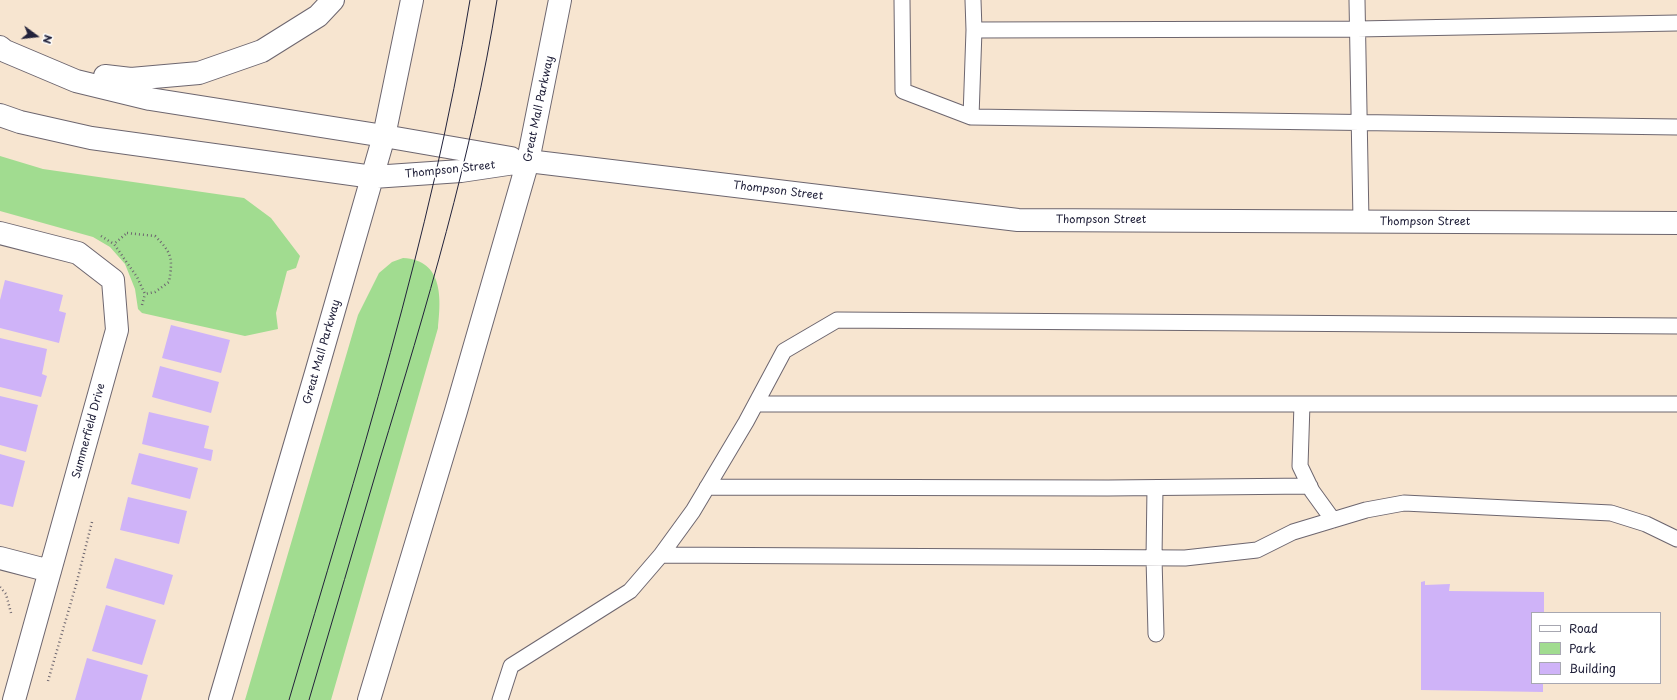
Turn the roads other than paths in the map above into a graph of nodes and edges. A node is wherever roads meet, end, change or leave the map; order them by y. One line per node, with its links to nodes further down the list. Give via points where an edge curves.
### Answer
1 (333, 0): 10 (main road, via 318,16 262,51 199,73 131,79 72,72)
2 (412, 0): 15 (main road, Great Mall Parkway)
3 (560, 0): 16 (main road, Great Mall Parkway)
4 (902, 0): 12 (lane, via 903,91)
5 (973, 0): 9 (lane)
6 (1357, 0): 8 (lane)
7 (1677, 23): 8 (lane)
8 (1357, 29): 9 (lane); 13 (lane)
9 (974, 30): 12 (lane)
10 (2, 49): 15 (main road, Thompson Street, via 76,81 150,99)
11 (0, 115): 17 (main road, Thompson Street, via 91,138)
12 (971, 117): 13 (lane)
13 (1359, 122): 14 (lane); 18 (lane)
14 (1677, 127)
15 (384, 136): 16 (main road, Thompson Street); 17 (main road, Great Mall Parkway)
16 (528, 162): 17 (main road, Thompson Street, via 461,171); 18 (main road, Thompson Street, via 1018,220); 37 (main road, Great Mall Parkway)
17 (372, 177): 36 (main road, Great Mall Parkway)
18 (1361, 222): 19 (main road, Thompson Street)
19 (1677, 223)
20 (0, 233): 33 (main road, Summerfield Drive, via 78,253 113,280 117,330)
21 (1677, 326): 22 (lane, via 837,320 784,351)
22 (756, 404): 23 (lane); 26 (lane)
23 (1302, 404): 24 (lane); 25 (lane, via 1300,466)
24 (1677, 404)
25 (1310, 486): 27 (lane); 28 (lane)
26 (707, 487): 27 (lane); 30 (lane)
27 (1155, 488): 32 (lane)
28 (1333, 520): 29 (lane, via 1366,510 1404,503 1610,513 1646,524); 32 (lane, via 1293,532 1257,550 1185,558)
29 (1677, 539)
30 (661, 555): 32 (lane); 38 (lane, via 630,592 511,666)
31 (0, 558): 33 (main road)
32 (1154, 558): 34 (lane)
33 (50, 571): 35 (main road, Summerfield Drive)
34 (1156, 634)
35 (14, 700)
36 (220, 700)
37 (369, 700)
38 (500, 700)

